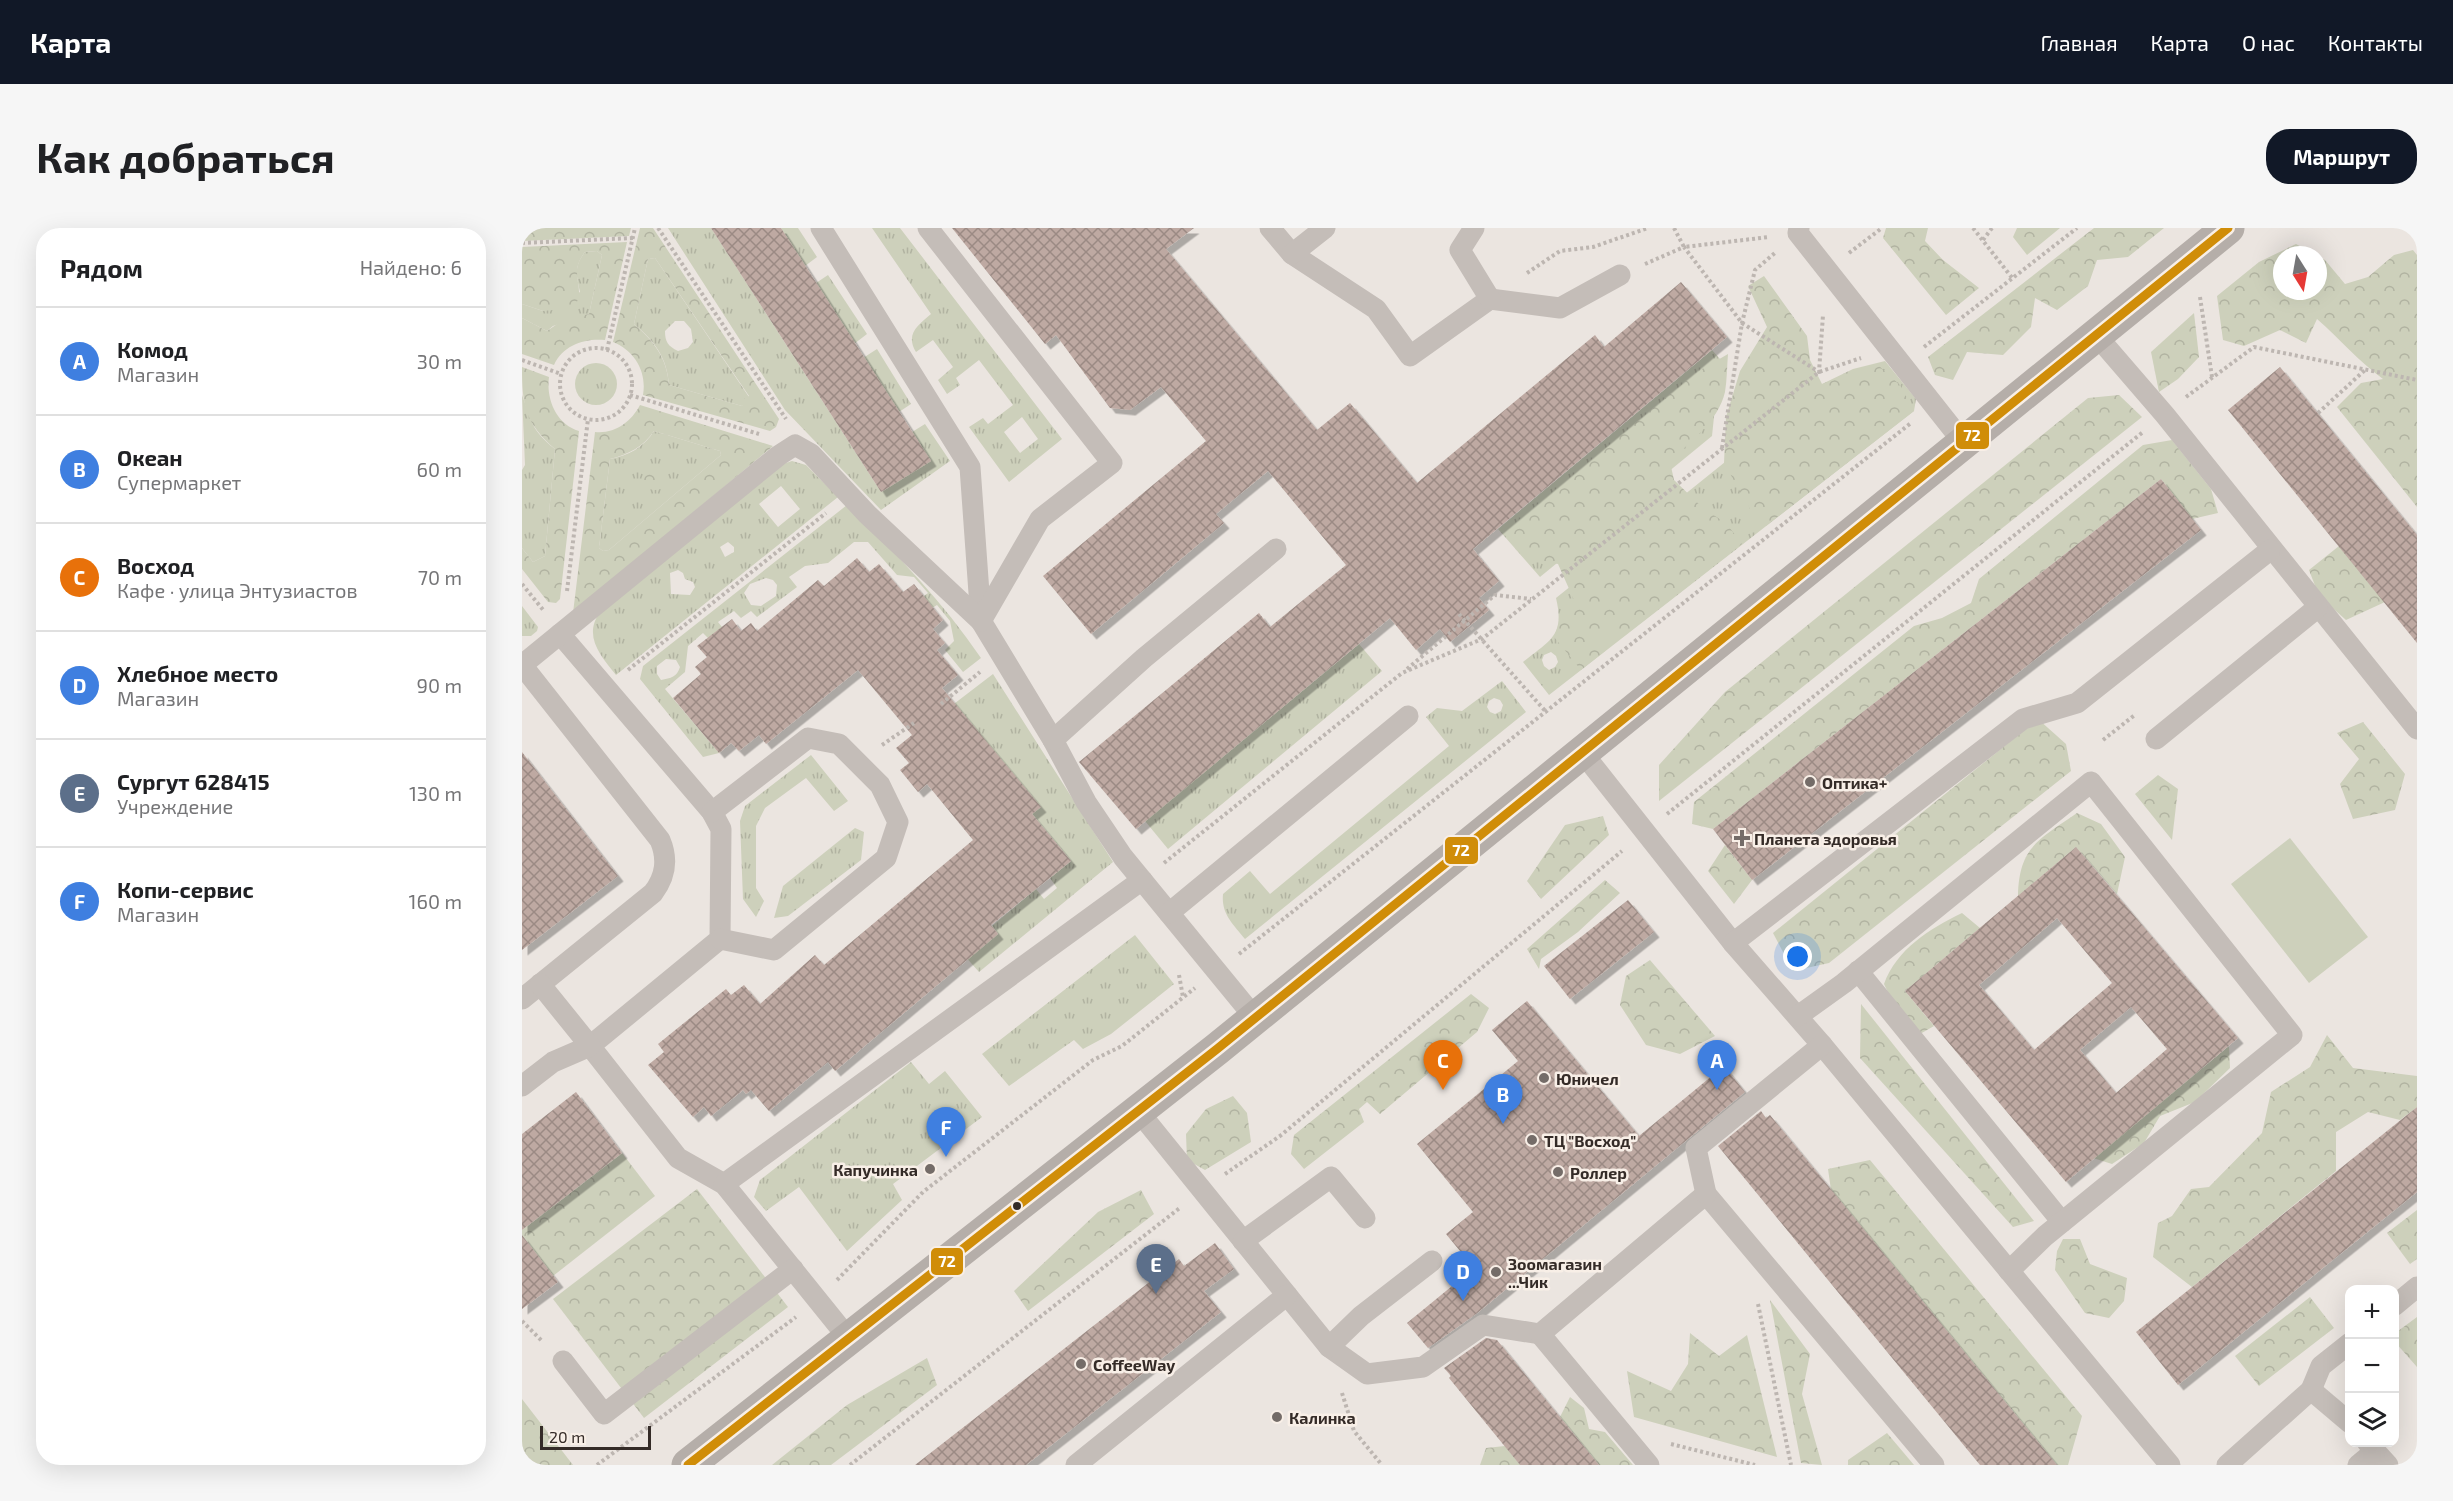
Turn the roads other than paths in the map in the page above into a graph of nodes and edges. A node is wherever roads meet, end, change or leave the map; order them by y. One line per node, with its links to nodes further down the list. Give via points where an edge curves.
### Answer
1 (821, 228): 16 (lane, via 970,467)
2 (928, 228): 16 (lane, via 1112,463 1040,519)
3 (1270, 228): 8 (lane)
4 (1325, 228): 8 (lane)
5 (1474, 228): 10 (lane, via 1460,250)
6 (2229, 228): 11 (main road)
7 (1798, 231): 12 (lane)
8 (1292, 254): 10 (lane, via 1376,309 1410,356)
9 (1620, 275): 10 (lane, via 1560,308)
10 (1490, 299)
11 (2096, 335): 12 (main road); 14 (lane, via 2165,415)
12 (1963, 442): 23 (main road)
13 (1276, 549): 22 (lane, via 1144,658)
14 (2270, 550): 15 (lane); 28 (lane, via 2077,703 2024,719)
15 (2317, 608): 20 (lane); 21 (lane)
16 (981, 621): 17 (lane, via 803,447 795,445); 22 (lane)
17 (555, 626): 18 (lane); 24 (lane)
18 (522, 665): 30 (lane, via 660,840 666,862 653,893)
19 (1408, 716): 26 (lane)
20 (2417, 729)
21 (2156, 739)
22 (1053, 740): 25 (lane, via 1086,802)
23 (1582, 752): 28 (lane); 33 (main road)
24 (712, 812): 27 (lane, via 721,829); 27 (lane, via 808,738 839,744 880,785 898,822 886,858 774,950)
25 (1142, 880): 26 (lane); 38 (lane)
26 (1169, 912): 33 (lane)
27 (720, 939): 34 (lane)
28 (1733, 943): 32 (lane)
29 (1858, 971): 32 (lane); 41 (lane); 41 (lane, via 2091,782 2292,1035)
30 (540, 984): 31 (lane); 34 (lane)
31 (522, 999)
32 (1798, 1016): 35 (lane)
33 (1255, 1018): 37 (main road)
34 (590, 1046): 36 (lane, via 553,1062); 38 (lane, via 678,1158)
35 (1822, 1046): 39 (lane, via 1696,1148); 45 (lane)
36 (522, 1086)
37 (1139, 1112): 42 (lane); 50 (main road)
38 (724, 1184): 44 (lane)
39 (1706, 1194): 49 (lane); 60 (lane)
40 (1365, 1218): 42 (lane, via 1330,1178)
41 (2062, 1222): 45 (lane)
42 (1243, 1241): 47 (lane)
43 (1432, 1261): 52 (lane, via 1361,1316)
44 (793, 1269): 50 (lane); 53 (lane, via 604,1414)
45 (2009, 1271): 61 (lane)
46 (2417, 1287): 48 (lane)
47 (1287, 1295): 52 (lane); 58 (lane)
48 (2399, 1302)
49 (1540, 1334): 52 (lane, via 1484,1325 1423,1367 1367,1374); 59 (lane)
50 (849, 1339): 57 (main road)
51 (2345, 1346): 54 (lane, via 2321,1366)
52 (1329, 1347)
53 (563, 1361)
54 (2311, 1389): 55 (lane); 62 (lane)
55 (2345, 1419)
56 (2377, 1453): 63 (lane)
57 (688, 1465)
58 (1076, 1465)
59 (1649, 1465)
60 (1934, 1465)
61 (2170, 1465)
62 (2227, 1465)
63 (2358, 1465)

